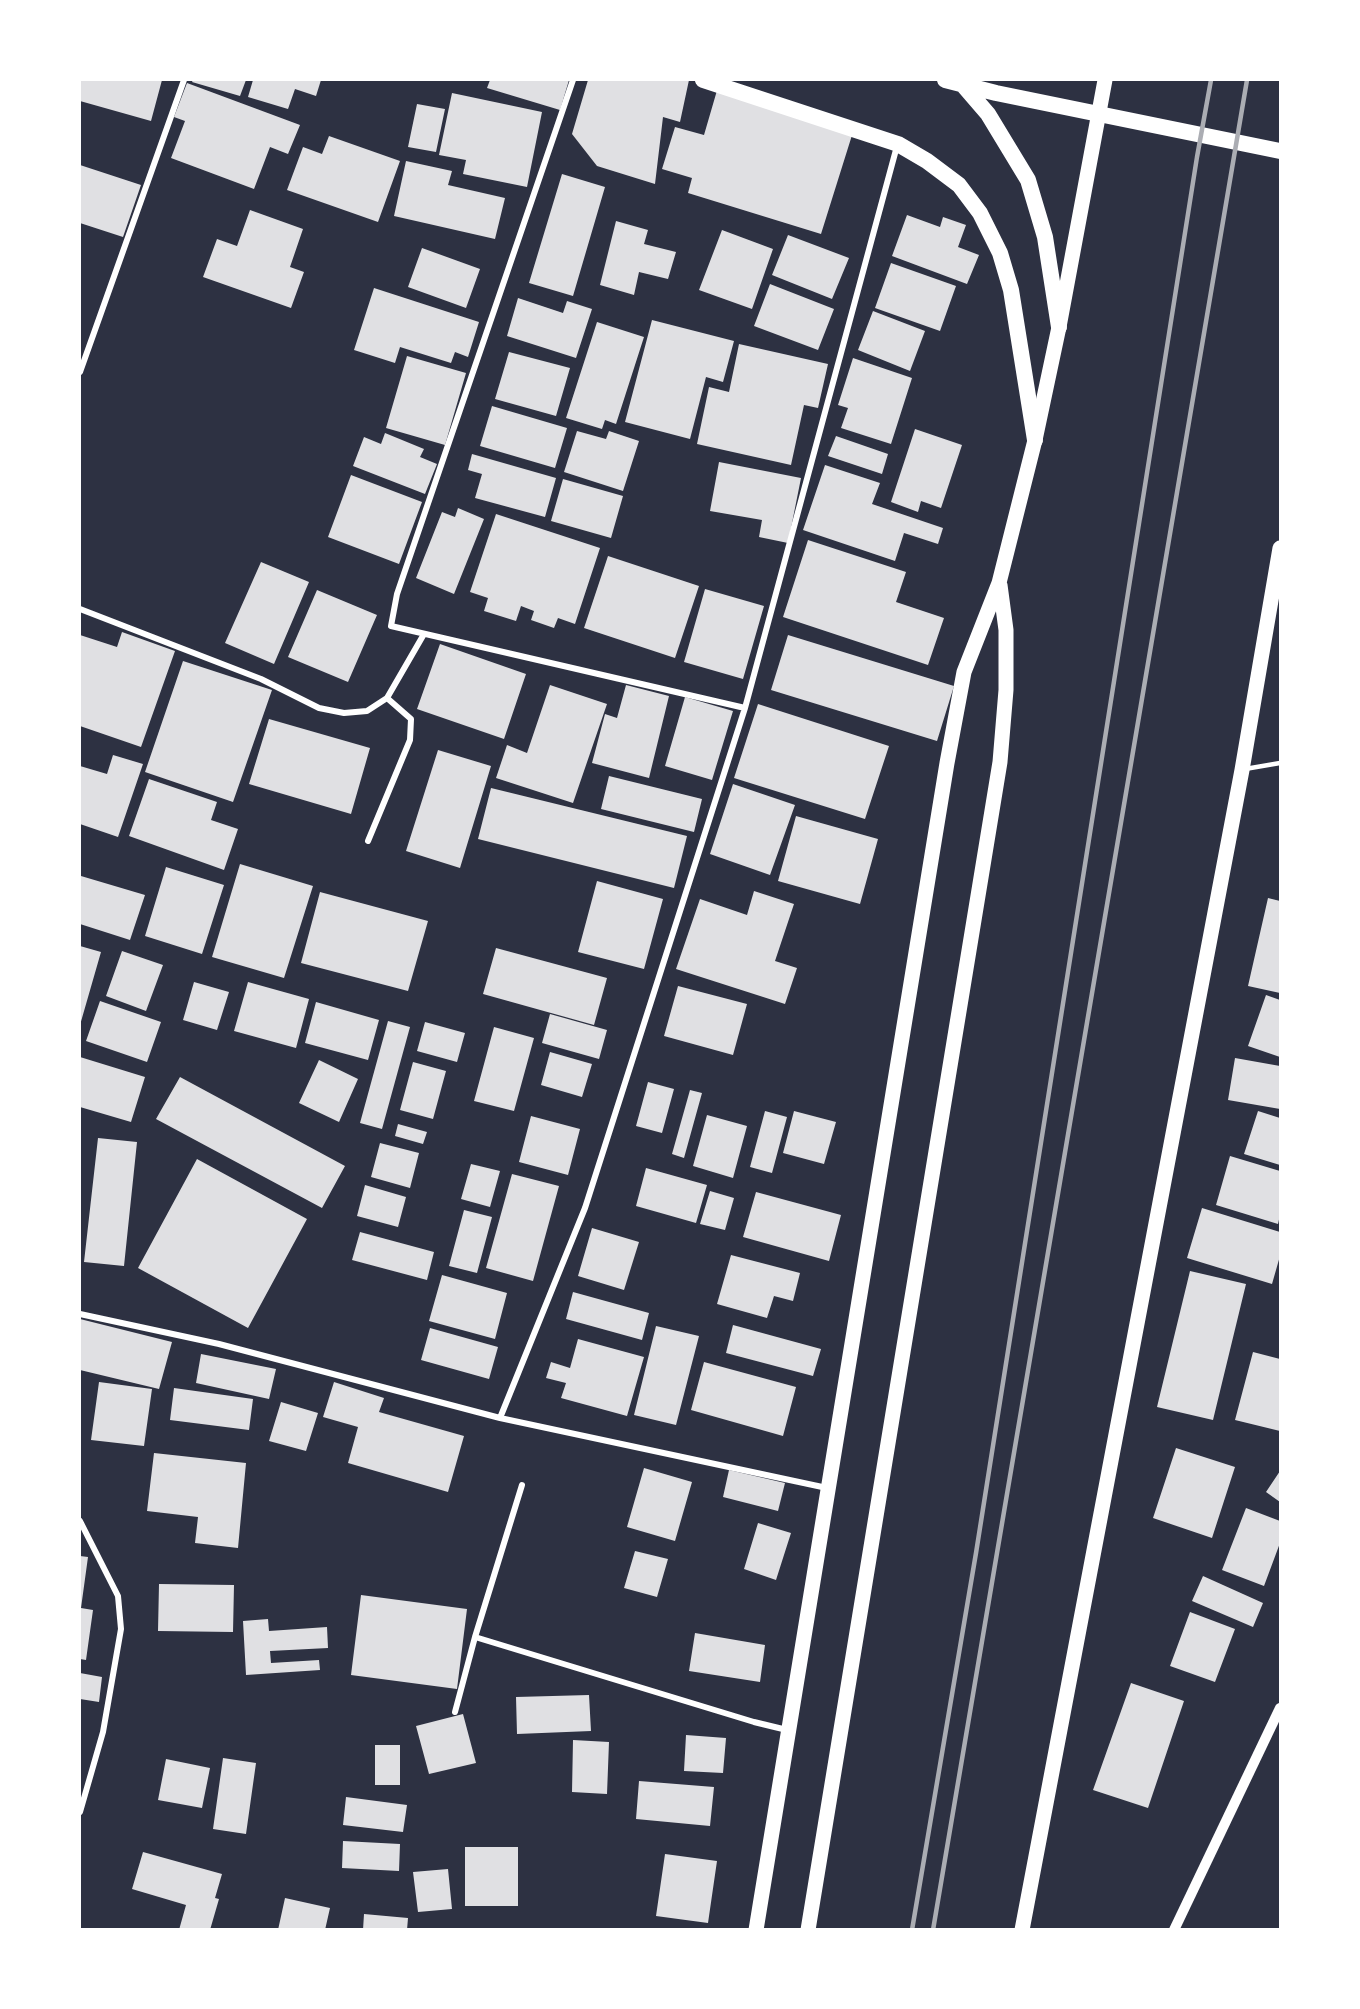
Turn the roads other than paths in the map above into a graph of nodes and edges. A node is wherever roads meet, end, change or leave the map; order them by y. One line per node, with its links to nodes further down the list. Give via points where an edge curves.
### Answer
1 (184, 80): 10 (street)
2 (573, 80): 15 (street, via 395,602 391,626)
3 (703, 80): 7 (highway)
4 (945, 80): 8 (highway)
5 (958, 80): 9 (highway, via 988,114 1028,180 1045,237)
6 (1105, 80): 9 (main road)
7 (898, 144): 11 (highway, via 959,185 980,213 1000,253 1011,290); 17 (street)
8 (1281, 151)
9 (1059, 327): 11 (main road)
10 (80, 372)
11 (1035, 440): 13 (main road)
12 (1281, 548): 19 (main road)
13 (999, 583): 24 (main road, via 964,672); 36 (main road, via 1006,630 1000,762)
14 (80, 609): 16 (street, via 261,680 319,708 344,713 367,711)
15 (424, 634): 16 (street); 17 (street)
16 (387, 698): 20 (street, via 411,718 410,740)
17 (745, 708): 22 (street, via 585,1208)
18 (1281, 763): 19 (lane)
19 (1242, 770): 37 (main road)
20 (368, 841)
21 (80, 1314): 22 (street, via 219,1344)
22 (500, 1418): 24 (street)
23 (522, 1485): 28 (street)
24 (829, 1488): 31 (main road)
25 (80, 1521): 27 (street)
26 (80, 1543): 27 (street)
27 (90, 1543): 33 (street, via 118,1596 121,1629 103,1732)
28 (475, 1637): 30 (street); 31 (street)
29 (1281, 1708): 38 (street)
30 (456, 1712)
31 (789, 1730): 35 (main road)
32 (80, 1785): 33 (street)
33 (87, 1787): 34 (street)
34 (80, 1812)
35 (756, 1929)
36 (808, 1929)
37 (1022, 1929)
38 (1174, 1929)

